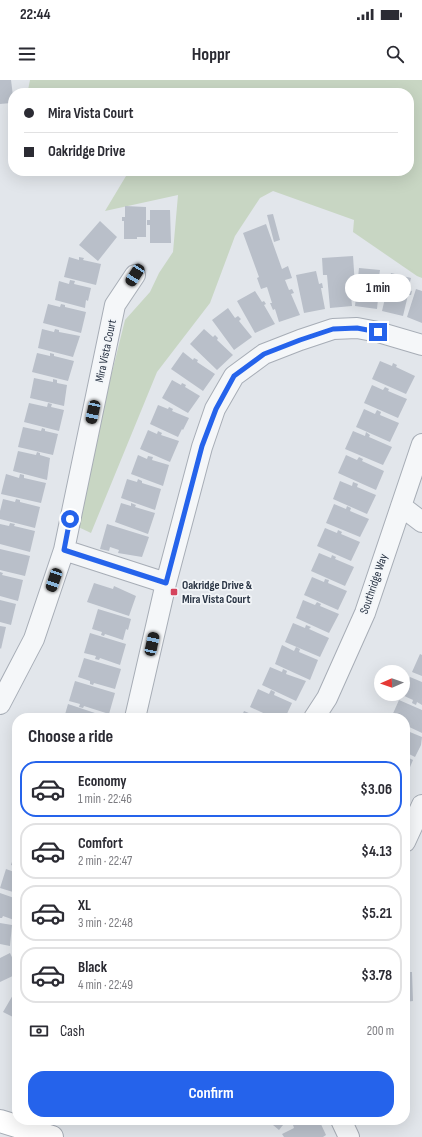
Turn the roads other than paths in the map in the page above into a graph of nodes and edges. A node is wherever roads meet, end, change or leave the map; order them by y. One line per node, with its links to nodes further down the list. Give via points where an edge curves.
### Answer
1 (135, 275): 6 (street, Mira Vista Court, via 115,305)
2 (422, 345): 7 (street, via 357,328 333,329 264,354 234,376 216,409 202,446)
3 (422, 444): 4 (street, Southridge Way)
4 (401, 506): 5 (street); 10 (street, Southridge Way, via 365,613 327,698)
5 (422, 522)
6 (64, 550): 7 (street); 8 (street, Mira Vista Court, via 34,639)
7 (166, 583): 9 (street)
8 (0, 704)
9 (136, 713)
10 (317, 713)
11 (422, 805): 12 (street)
12 (410, 831)
13 (0, 1121): 14 (street)
14 (12, 1125)
15 (13, 1125): 17 (street)
16 (343, 1125): 18 (street)
17 (52, 1137)
18 (349, 1137)

